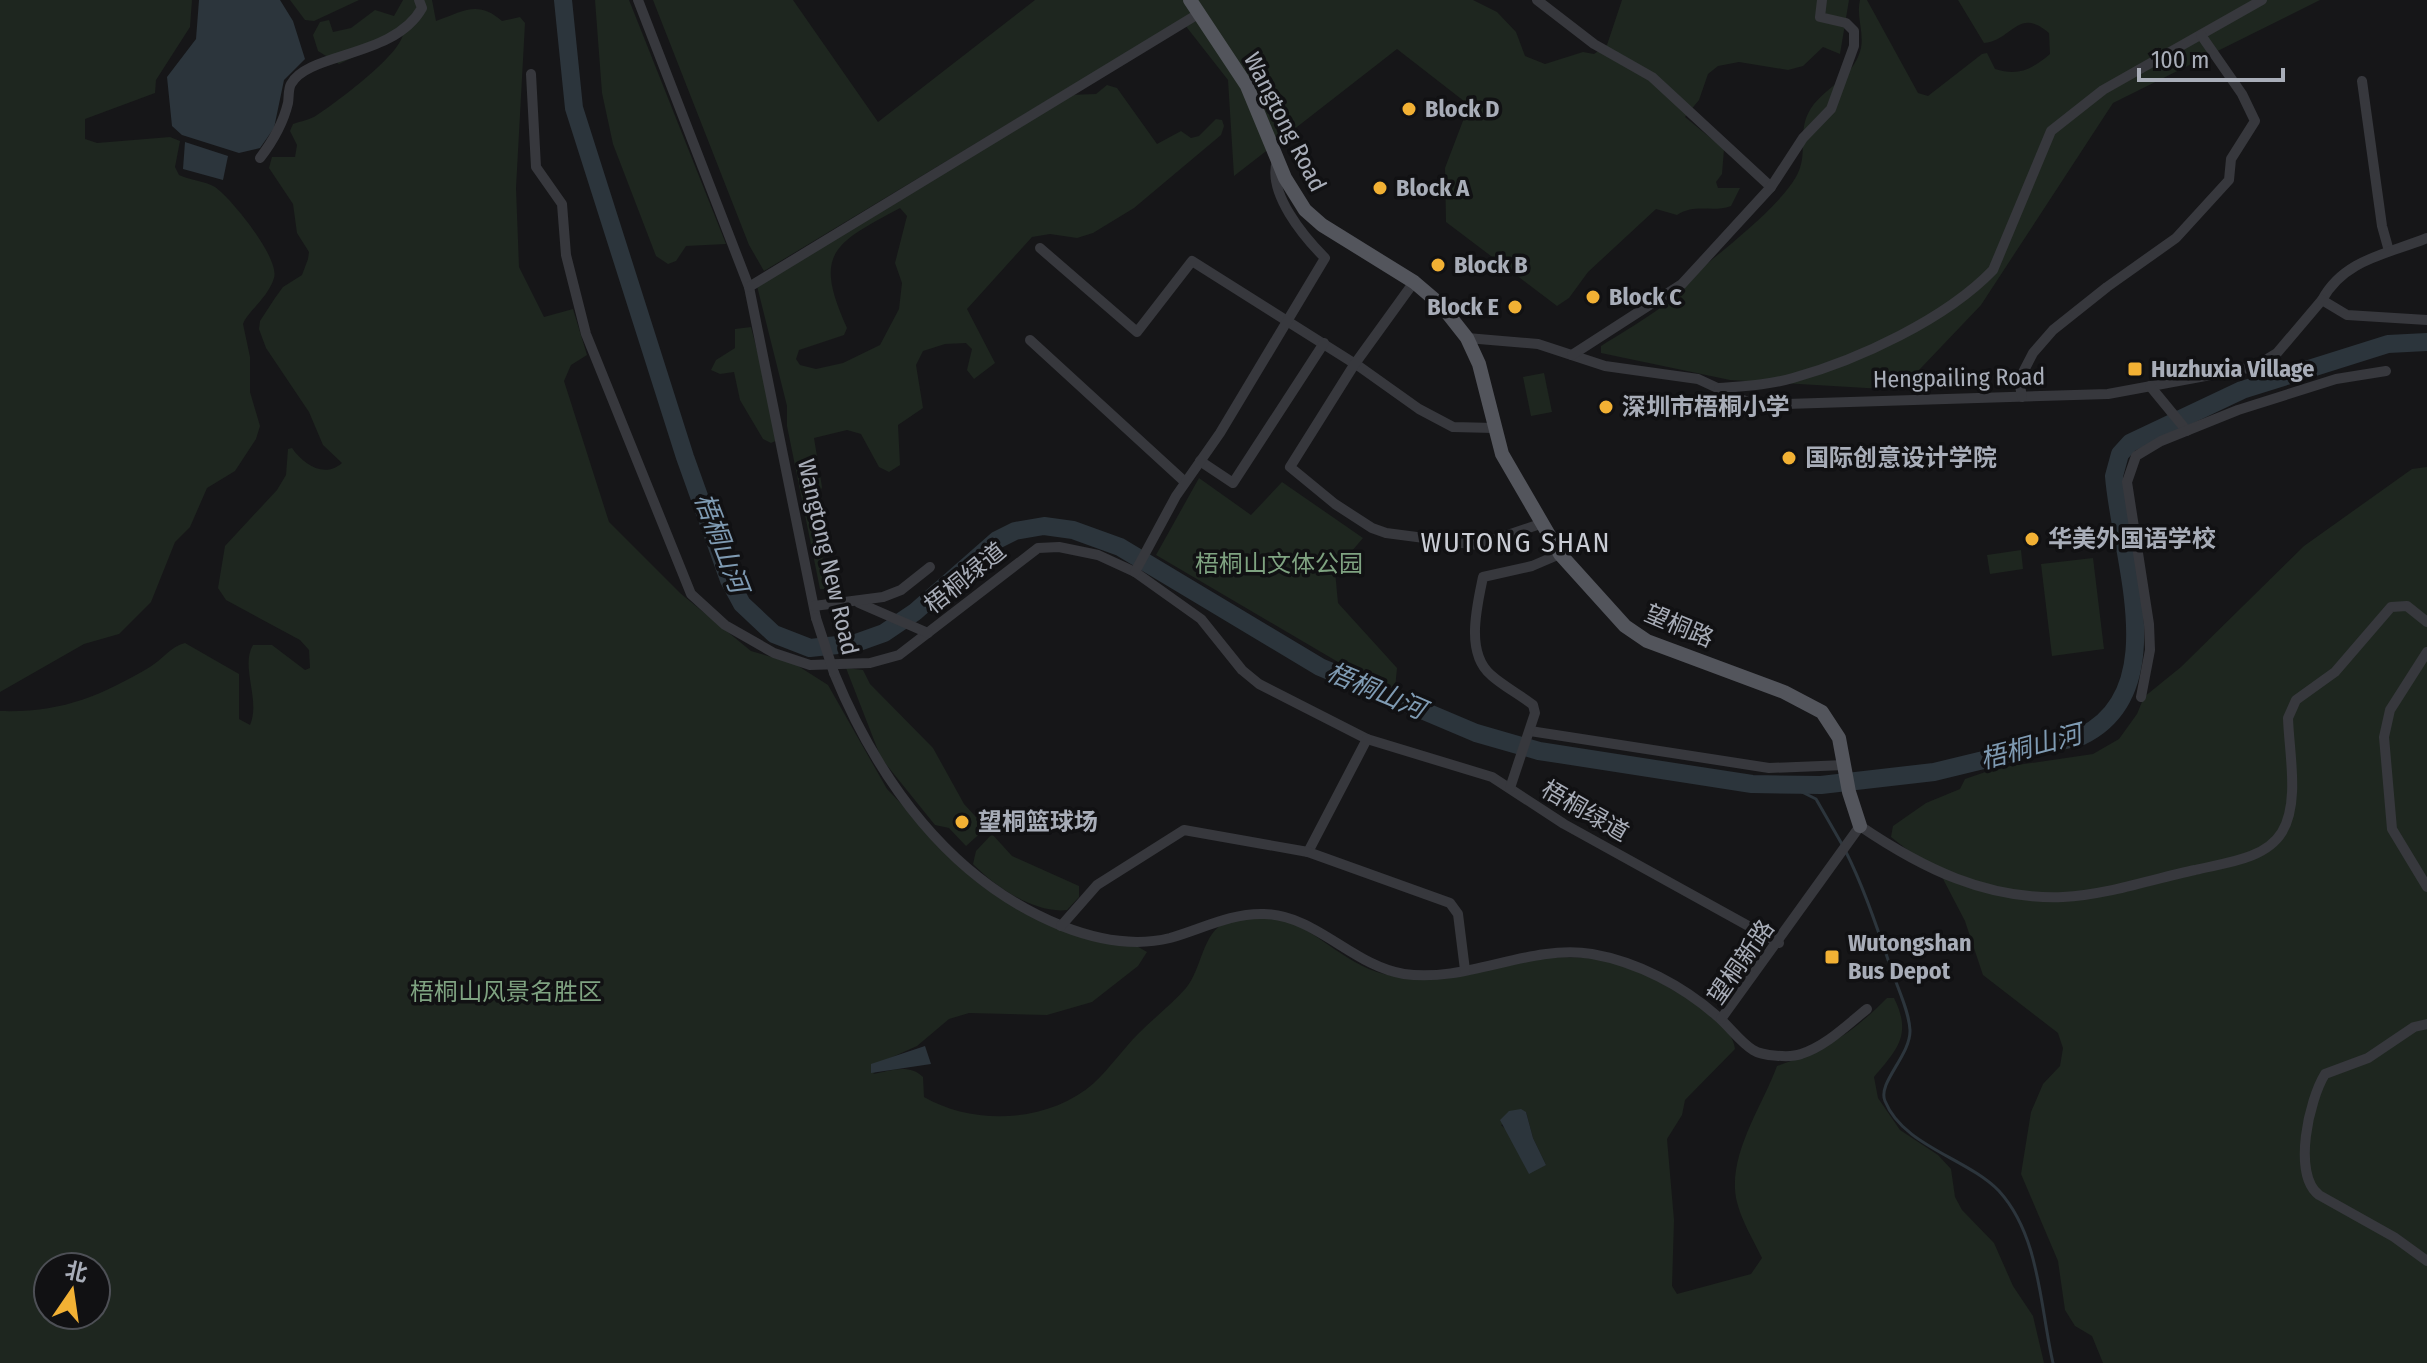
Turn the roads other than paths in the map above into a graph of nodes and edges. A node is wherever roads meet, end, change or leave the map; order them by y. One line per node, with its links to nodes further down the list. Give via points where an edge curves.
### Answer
1 (419, 0): 11 (street, via 422,8 414,22 400,33 314,68 291,84 279,128)
2 (638, 0): 18 (street, Wangtong New Road)
3 (1190, 0): 7 (main road, Wangtong Road)
4 (1537, 0): 13 (street, via 1594,44 1652,77)
5 (1822, 0): 13 (street, via 1820,17 1846,23 1854,31 1854,46 1831,109 1803,138)
6 (2262, 0): 8 (street)
7 (1198, 14): 12 (main road, Wangtong Road, via 1247,86); 18 (street)
8 (2201, 35): 29 (street, via 2103,90 2051,131 1993,270 1976,288 1847,358 1793,378); 30 (street, via 2255,121 2231,159 2229,180 2176,238 2053,330 2019,380)
9 (531, 74): 42 (street, 梧桐绿道, via 536,167 562,204 566,255 586,334 691,594 705,610 758,645 810,665 886,660)
10 (2362, 81): 16 (street)
11 (260, 158)
12 (1277, 161): 17 (main road, Wangtong Road, via 1305,210); 21 (street, via 1274,170 1281,193 1303,236 1325,258)
13 (1771, 187): 25 (street, via 1682,284)
14 (2427, 238): 16 (street, Hengpailing Road)
15 (1040, 248): 21 (street, via 1137,332 1192,261)
16 (2389, 251): 19 (street, Hengpailing Road, via 2347,271 2330,284)
17 (1414, 282): 22 (main road, Wangtong Road); 26 (street)
18 (749, 287): 40 (street, Wangtong New Road)
19 (2322, 300): 20 (street, via 2347,315); 28 (street, Hengpailing Road, via 2267,361)
20 (2427, 320)
21 (1288, 321): 24 (street); 33 (street)
22 (1467, 338): 25 (street, Hengpailing Road, via 1508,338); 31 (main road, 望桐路, via 1479,364)
23 (1030, 340): 34 (street)
24 (1324, 343): 26 (street); 33 (street, via 1233,483)
25 (1572, 355): 29 (street, Hengpailing Road, via 1627,371 1698,379)
26 (1355, 364): 31 (street, via 1453,427); 35 (street, via 1290,467 1335,504 1386,533 1478,545)
27 (2386, 371): 32 (street, via 2336,379)
28 (2150, 386): 30 (street, Hengpailing Road, via 2108,394); 32 (street)
29 (1719, 388): 30 (street, Hengpailing Road, via 1754,405)
30 (2022, 397)
31 (1494, 428): 35 (main road, 望桐路, via 1502,454)
32 (2187, 431): 44 (street, via 2144,449 2128,473 2149,624)
33 (1200, 461): 34 (street)
34 (1185, 482): 38 (street)
35 (1543, 523): 36 (main road, 望桐路)
36 (1560, 554): 45 (street, via 1483,577 1476,613 1480,661 1489,675 1533,705); 47 (main road, 望桐路, via 1625,626 1647,641 1784,692 1822,712 1839,738)
37 (930, 567): 39 (street, via 901,590)
38 (1136, 570): 42 (street, 梧桐绿道, via 1098,555 1038,548); 46 (street, 梧桐绿道, via 1201,619 1259,684)
39 (857, 602): 40 (street); 42 (street)
40 (814, 606): 52 (street, Wangtong New Road, bridge, via 834,673 879,767 930,832 965,866)
41 (2427, 622): 49 (street, via 2407,606 2391,607 2335,672 2293,704 2288,718 2289,815 2274,843 2253,854 2064,897 1975,884 1921,866)
42 (923, 631)
43 (2427, 652): 51 (street, via 2390,710 2384,737 2392,829)
44 (2141, 697)
45 (1530, 734): 47 (street, via 1769,768); 48 (street)
46 (1367, 739): 48 (street, 梧桐绿道, via 1492,777); 50 (street)
47 (1845, 765): 49 (main road, 望桐路)
48 (1510, 788): 53 (street, 梧桐绿道, via 1564,824)
49 (1856, 830): 53 (street, 望桐新路)
50 (1308, 852): 52 (street, via 1184,830 1097,885); 54 (street, via 1450,903 1458,914)
51 (2427, 887)
52 (1061, 926): 54 (street, Wangtong New Road, via 1101,938 1144,942 1226,918 1280,915 1382,968 1419,975)
53 (1779, 943): 56 (street, 望桐新路)
54 (1465, 970): 56 (street, Wangtong New Road, via 1544,953 1618,959 1653,974)
55 (1867, 1009): 56 (street, 望桐新路, via 1799,1055 1755,1051)
56 (1721, 1019)
57 (2427, 1024): 58 (street, via 2368,1058 2325,1074 2311,1107 2306,1171 2319,1195)
58 (2427, 1261)

